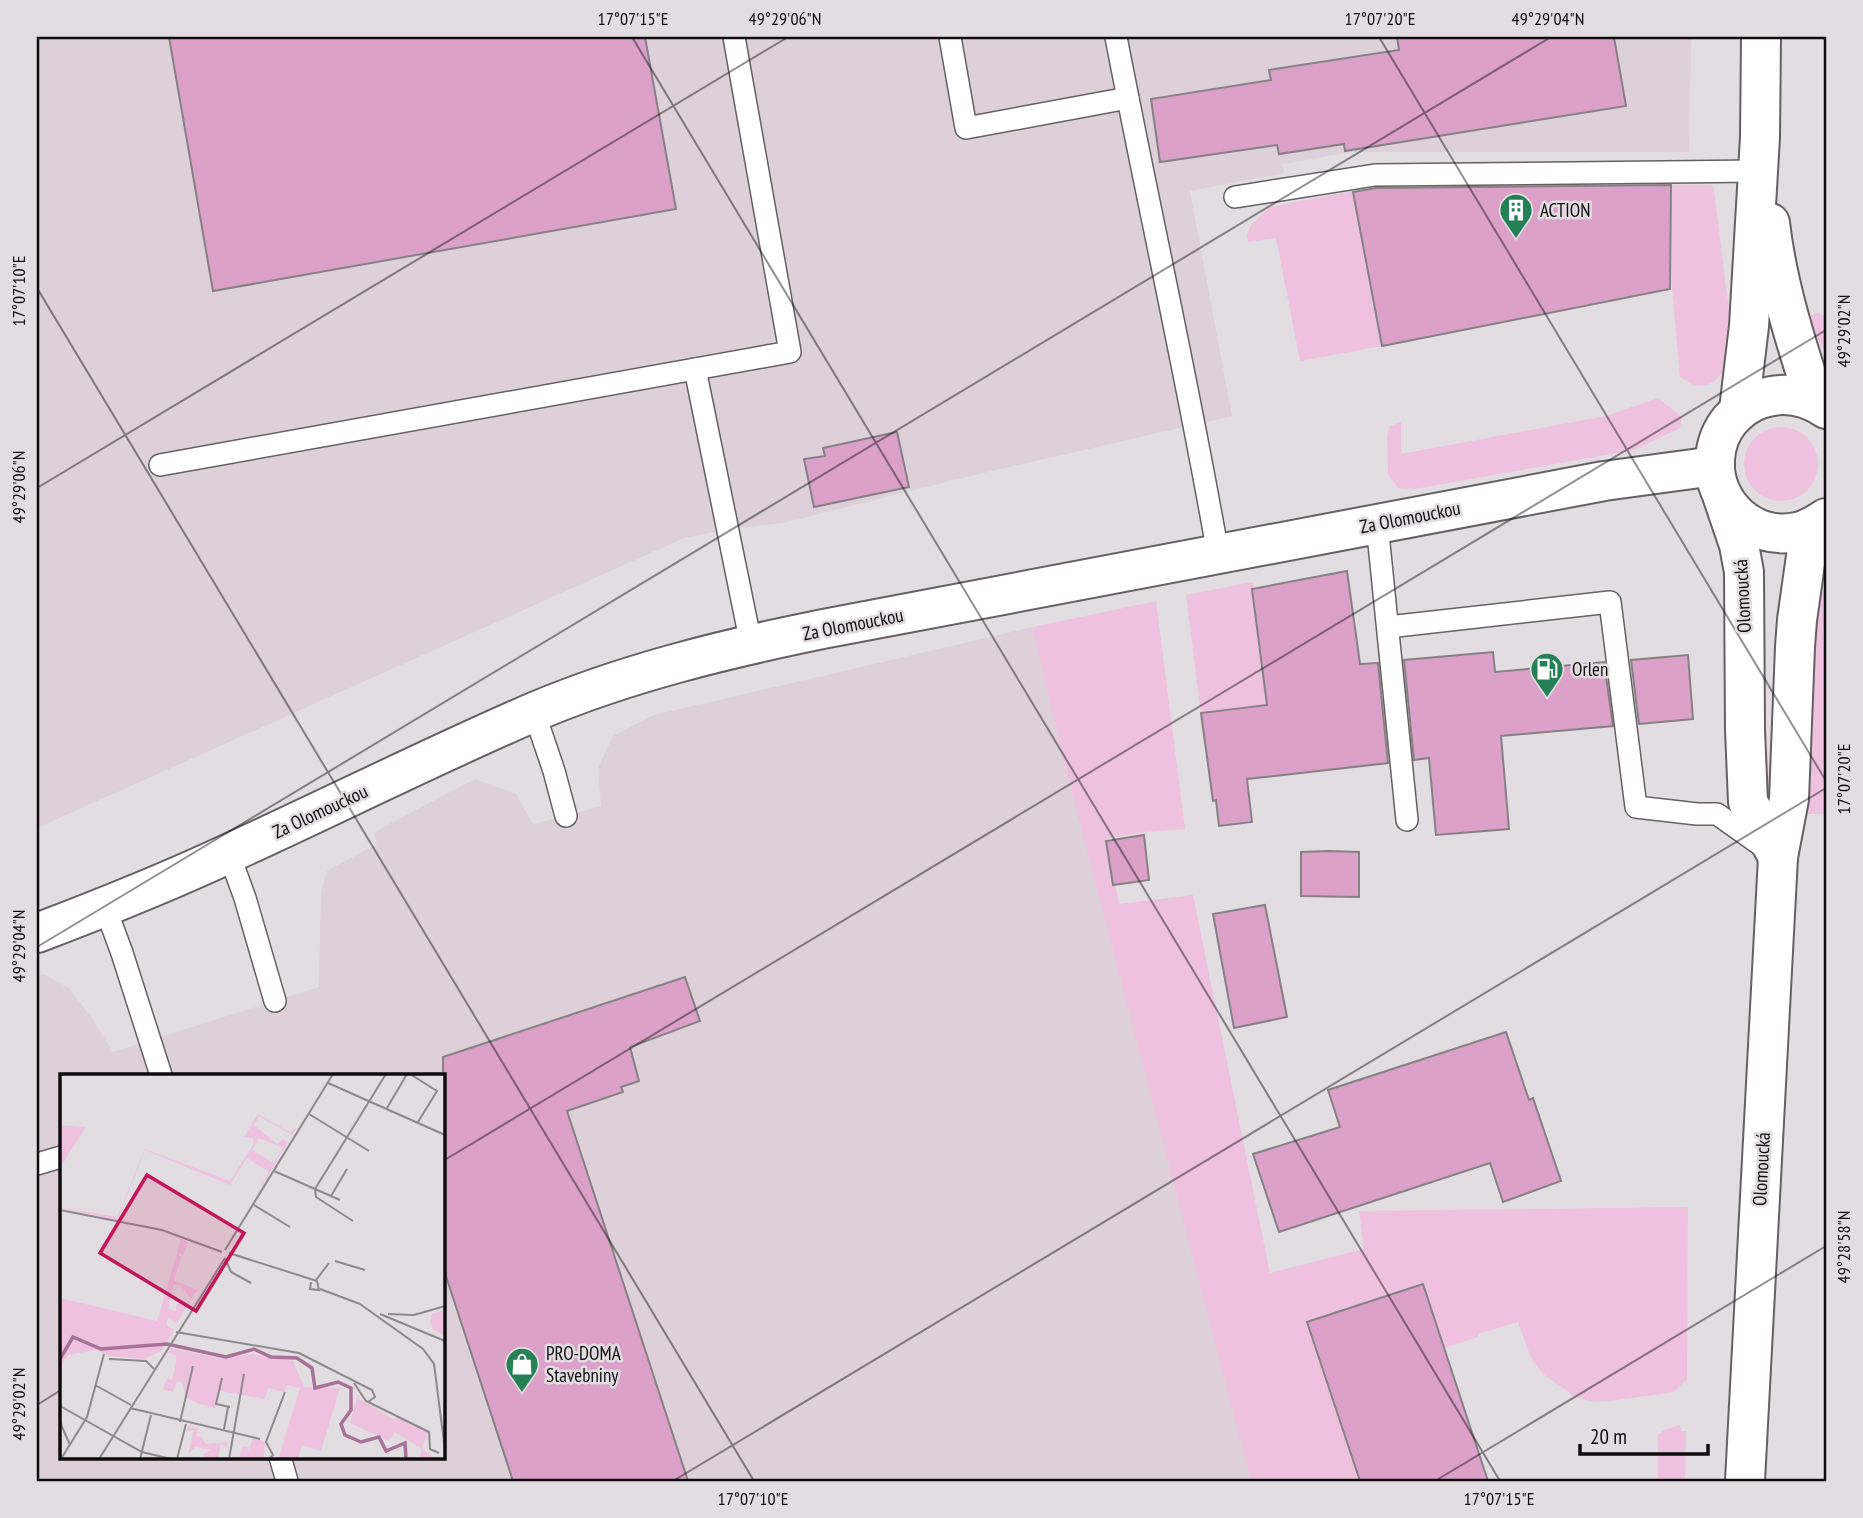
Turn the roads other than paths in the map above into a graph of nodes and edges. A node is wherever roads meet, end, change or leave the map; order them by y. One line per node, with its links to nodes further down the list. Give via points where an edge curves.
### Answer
1 (734, 37): 8 (lane, via 790,352)
2 (950, 37): 5 (lane, via 966,128)
3 (1116, 37): 5 (lane)
4 (1761, 37): 6 (main road)
5 (1128, 98): 15 (lane)
6 (1760, 154): 7 (lane, via 1375,175); 9 (main road, via 1773,248 1795,340); 10 (main road)
7 (1235, 197)
8 (695, 369): 11 (lane); 17 (lane)
9 (1821, 405): 10 (main road, via 1784,394 1752,401)
10 (1739, 410): 12 (main road, via 1716,448)
11 (160, 465)
12 (1719, 482): 13 (main road, Olomoucká, via 1731,510 1754,527 1782,533); 14 (main road, Za Olomouckou, via 1604,481); 22 (main road, Olomoucká, via 1744,572 1748,802)
13 (1818, 523): 22 (main road, Olomoucká, via 1795,647 1789,799)
14 (1377, 524): 15 (main road, Za Olomouckou); 16 (lane)
15 (1218, 554): 17 (main road, Za Olomouckou)
16 (1388, 627): 20 (lane); 22 (lane, via 1610,602 1636,807 1717,814)
17 (751, 643): 18 (main road, Za Olomouckou)
18 (534, 712): 19 (lane); 21 (main road, Za Olomouckou)
19 (566, 816)
20 (1407, 820)
21 (229, 854): 23 (main road, Za Olomouckou); 25 (lane)
22 (1778, 857): 31 (main road, Olomoucká)
23 (105, 907): 24 (main road, Za Olomouckou); 26 (lane)
24 (37, 933)
25 (275, 1001)
26 (161, 1074)
27 (60, 1157): 28 (lane)
28 (37, 1164)
29 (280, 1458): 30 (lane)
30 (287, 1481)
31 (1745, 1481)

